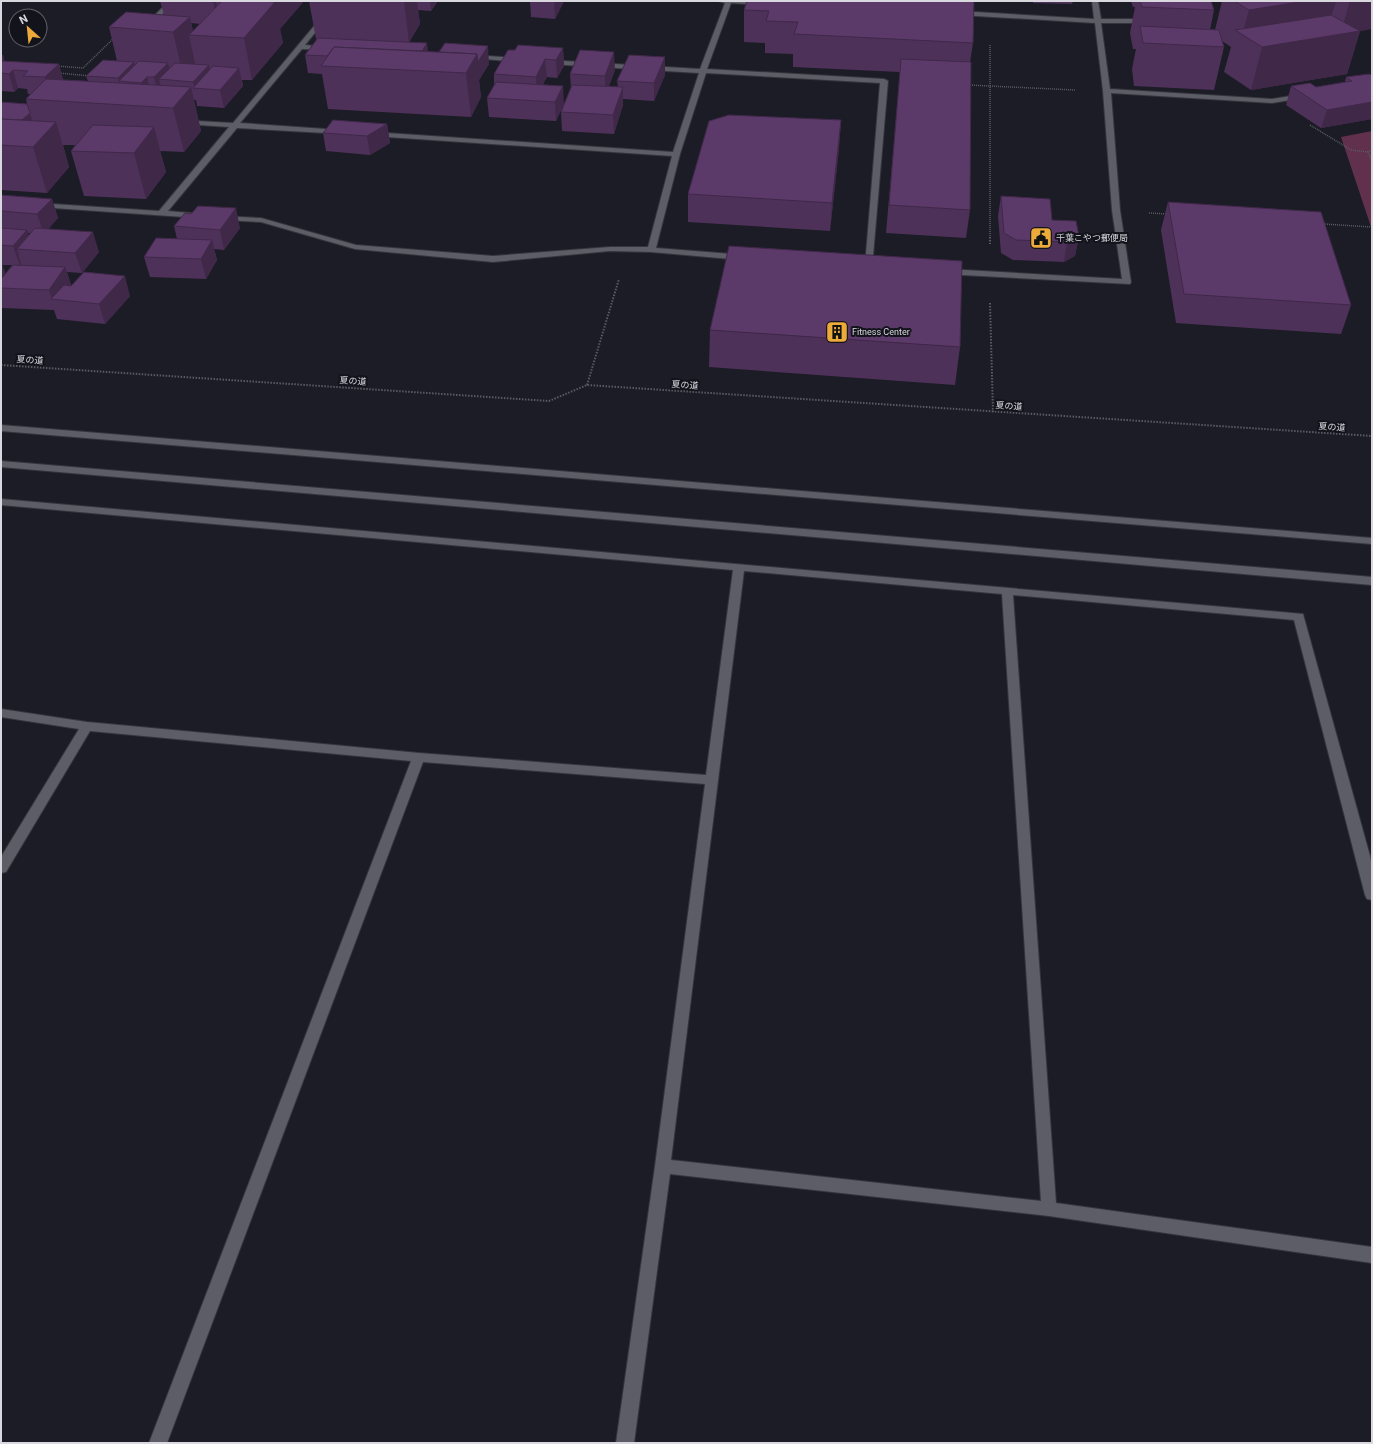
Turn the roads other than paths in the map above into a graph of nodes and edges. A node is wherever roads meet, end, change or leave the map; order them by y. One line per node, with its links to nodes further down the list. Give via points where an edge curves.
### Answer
1 (173, 1): 10 (street)
2 (338, 1): 11 (street)
3 (721, 1): 4 (street)
4 (728, 1): 6 (street); 16 (street)
5 (1095, 1): 8 (street)
6 (768, 3)
7 (951, 13): 8 (street)
8 (1097, 21): 9 (street); 17 (street)
9 (1152, 22)
10 (140, 33)
11 (301, 48): 12 (street); 20 (street)
12 (333, 49)
13 (467, 57): 14 (street)
14 (522, 60)
15 (538, 61): 16 (street)
16 (703, 70): 21 (street); 26 (street, via 884,81)
17 (1107, 91): 18 (street, via 1272,101); 27 (street, via 1116,210 1127,282)
18 (1310, 95)
19 (178, 122): 20 (street)
20 (233, 126): 21 (street); 23 (street)
21 (676, 154): 24 (street)
22 (32, 205): 23 (street)
23 (162, 213): 24 (street, via 261,220 355,247 486,258 610,249)
24 (651, 250): 25 (street)
25 (752, 257)
26 (869, 266)
27 (937, 271)
28 (1, 428): 31 (street)
29 (1, 464): 33 (street)
30 (1, 502): 32 (street)
31 (1372, 541)
32 (740, 567): 34 (street); 38 (street)
33 (1372, 581)
34 (1007, 591): 40 (street, via 1299,617); 42 (street)
35 (1, 713): 36 (street)
36 (87, 726): 37 (street); 39 (street)
37 (419, 758): 38 (street); 44 (street)
38 (713, 780): 41 (street)
39 (1, 868)
40 (1372, 895)
41 (663, 1166): 42 (street); 45 (street)
42 (1049, 1208): 43 (street)
43 (1372, 1255)
44 (158, 1443)
45 (624, 1443)

